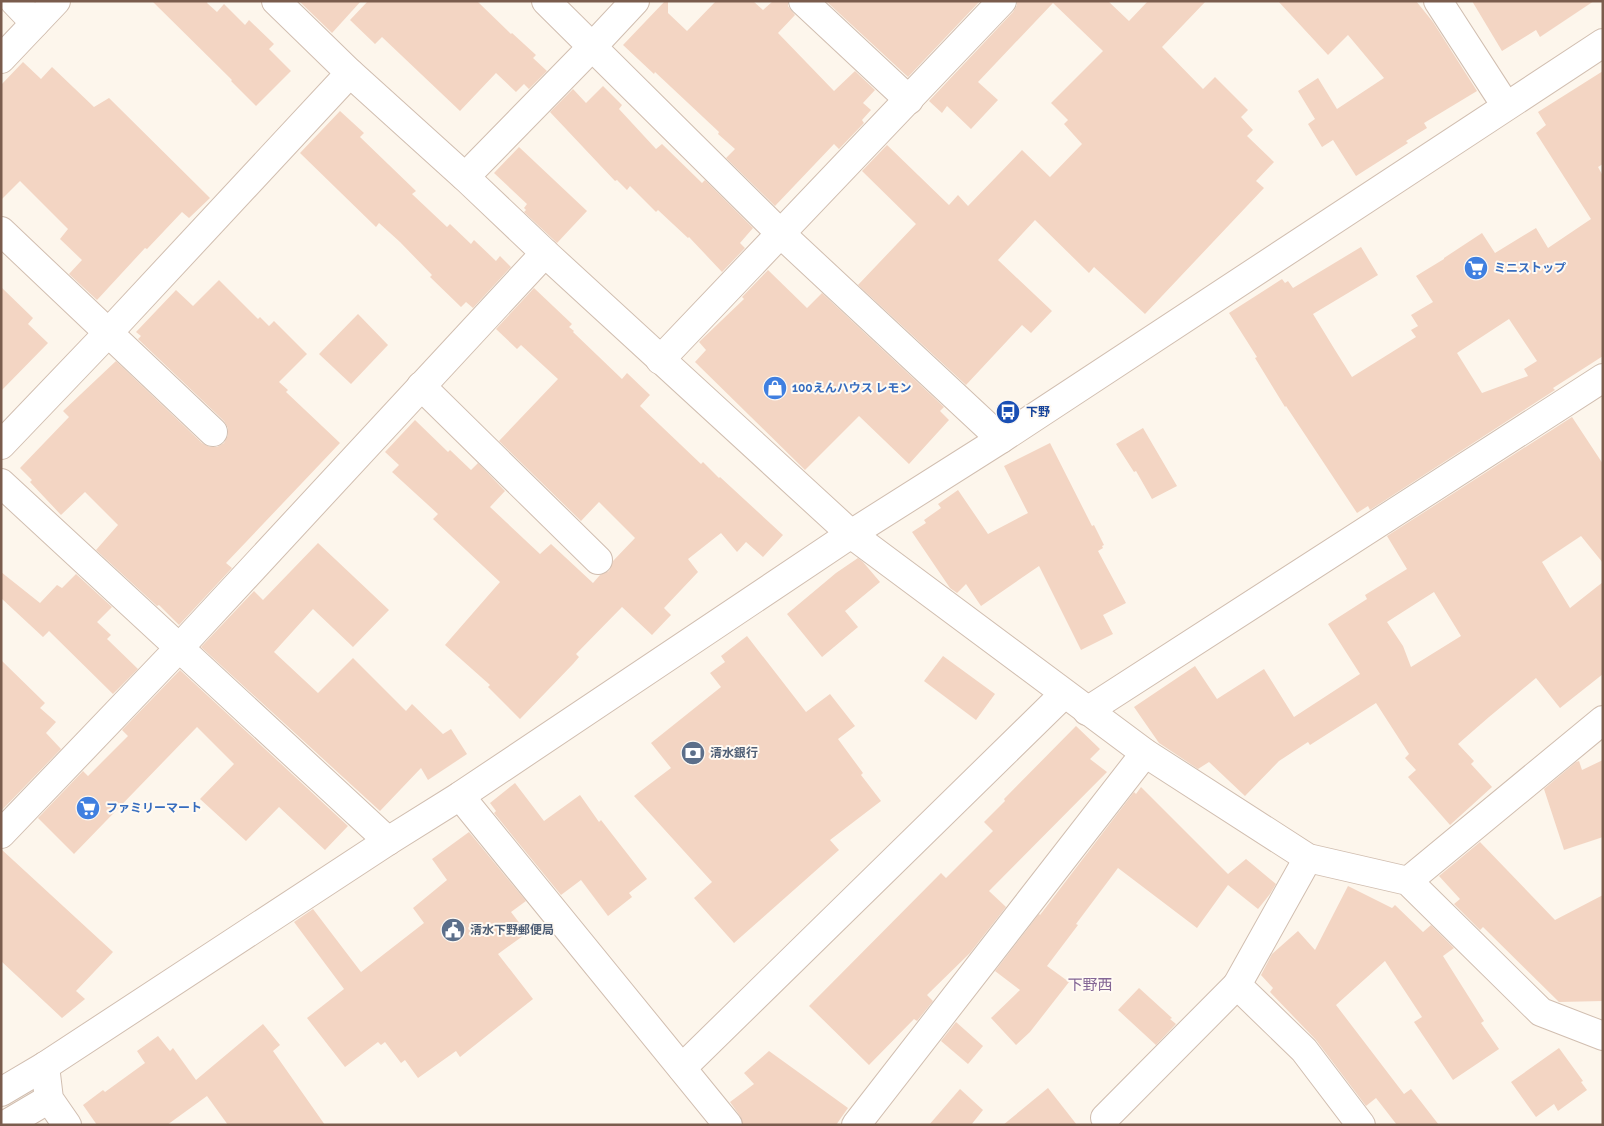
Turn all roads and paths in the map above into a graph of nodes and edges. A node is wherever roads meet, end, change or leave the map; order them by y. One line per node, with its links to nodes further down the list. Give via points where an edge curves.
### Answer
1 (14, 1): 9 (street)
2 (56, 1): 9 (street)
3 (276, 1): 13 (street)
4 (546, 1): 11 (street)
5 (635, 1): 11 (street)
6 (803, 1): 14 (street)
7 (1002, 1): 14 (street)
8 (1438, 1): 15 (street)
9 (36, 23): 12 (street)
10 (1603, 43): 15 (street)
11 (592, 47): 16 (street); 18 (street)
12 (1, 59)
13 (350, 73): 16 (street); 20 (street)
14 (909, 100): 18 (street)
15 (1506, 106): 25 (street)
16 (465, 177): 19 (street)
17 (1, 232): 20 (street)
18 (780, 232): 21 (street); 25 (street)
19 (545, 253): 21 (street); 23 (street)
20 (109, 332): 24 (street); 26 (street)
21 (660, 360): 28 (street)
22 (1603, 378): 32 (street)
23 (421, 386): 29 (street); 30 (street)
24 (213, 432)
25 (1001, 439): 28 (street)
26 (1, 445)
27 (1, 483): 30 (street)
28 (851, 534): 31 (street); 35 (street)
29 (598, 560)
30 (180, 647): 36 (street); 37 (street)
31 (1064, 694): 32 (street); 43 (street)
32 (1088, 711): 34 (street)
33 (1603, 720): 39 (street)
34 (1145, 753): 38 (street); 50 (street)
35 (460, 796): 37 (street); 43 (street)
36 (1, 834)
37 (388, 841): 42 (street)
38 (1308, 858): 39 (street); 40 (street)
39 (1408, 881): 41 (street, via 1541,1012)
40 (1237, 985): 46 (street); 51 (street, via 1304,1050)
41 (1603, 1036)
42 (45, 1066): 44 (street); 45 (street)
43 (682, 1068): 49 (street)
44 (5, 1086)
45 (49, 1099): 47 (street); 48 (street)
46 (1106, 1118)
47 (5, 1125)
48 (67, 1125)
49 (728, 1125)
50 (856, 1125)
51 (1361, 1125)

